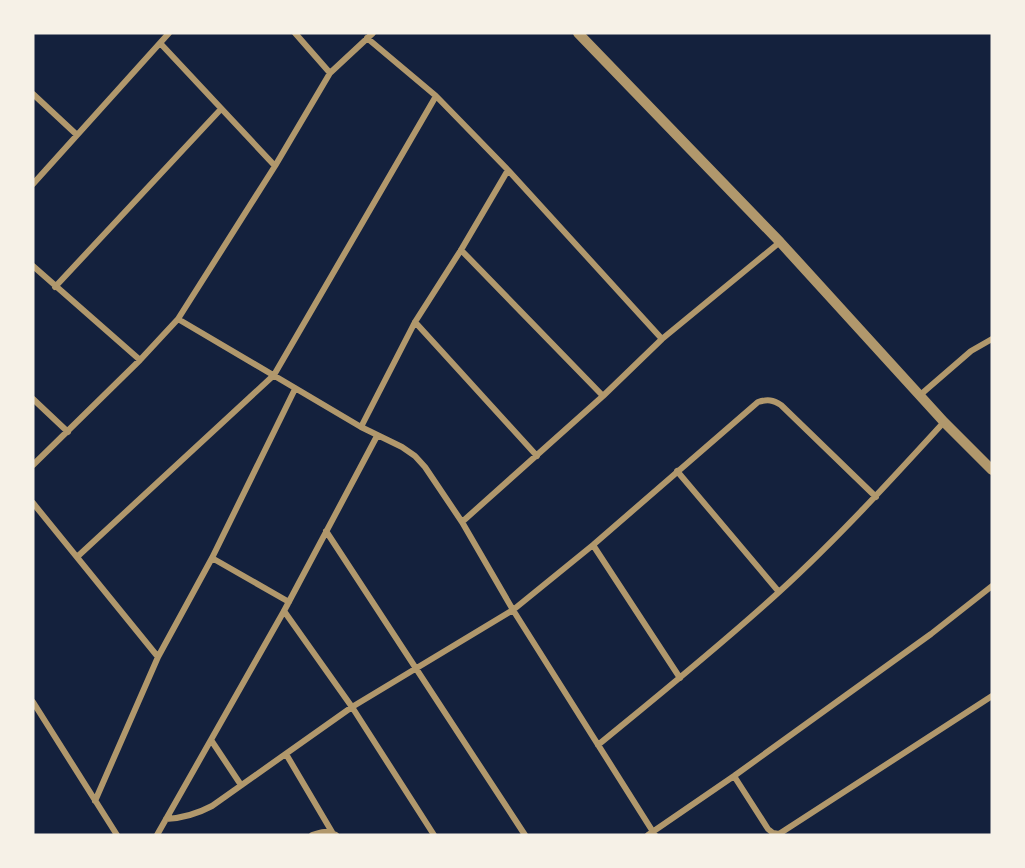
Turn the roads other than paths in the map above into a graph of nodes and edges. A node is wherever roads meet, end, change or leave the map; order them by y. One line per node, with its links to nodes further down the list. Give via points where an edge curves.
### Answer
1 (169, 33): 5 (street)
2 (295, 33): 6 (street)
3 (578, 33): 14 (street)
4 (370, 35): 6 (street); 8 (street)
5 (160, 43): 9 (street); 10 (street)
6 (330, 73): 11 (street)
7 (33, 94): 10 (street)
8 (436, 96): 12 (street); 23 (street)
9 (221, 109): 11 (street); 17 (street)
10 (77, 135): 13 (street)
11 (275, 166): 18 (street)
12 (508, 170): 15 (street); 20 (street)
13 (33, 184)
14 (780, 242): 20 (street); 26 (street)
15 (461, 250): 19 (street); 25 (street)
16 (33, 266): 17 (street)
17 (55, 287): 22 (street)
18 (178, 319): 22 (street); 23 (street)
19 (415, 322): 29 (street); 32 (street)
20 (663, 339): 25 (street)
21 (992, 339): 26 (street, via 971,351)
22 (140, 360): 30 (street)
23 (274, 375): 24 (street); 41 (street)
24 (295, 389): 29 (street); 42 (street)
25 (603, 396): 32 (street)
26 (919, 396): 28 (street)
27 (33, 399): 30 (street)
28 (944, 422): 34 (street); 36 (street)
29 (361, 427): 31 (street)
30 (69, 432): 33 (street)
31 (377, 436): 38 (street, via 415,456); 39 (street)
32 (537, 456): 38 (street)
33 (33, 465)
34 (992, 470)
35 (677, 471): 36 (street, via 758,402 767,399 781,405); 40 (street); 44 (street)
36 (876, 497): 44 (street)
37 (33, 503): 41 (street)
38 (462, 522): 46 (street)
39 (326, 531): 45 (street); 49 (street)
40 (594, 545): 46 (street); 50 (street)
41 (76, 557): 48 (street)
42 (212, 558): 45 (street); 48 (street)
43 (992, 586): 57 (street)
44 (779, 592): 50 (street)
45 (289, 602): 47 (street)
46 (513, 610): 49 (street); 55 (street)
47 (284, 611): 53 (street); 54 (street)
48 (158, 657): 59 (street)
49 (417, 666): 53 (street); 67 (street)
50 (680, 678): 55 (street)
51 (992, 696): 57 (street, via 779,834 768,829)
52 (33, 702): 59 (street)
53 (352, 707): 56 (street); 66 (street)
54 (211, 740): 58 (street); 60 (street)
55 (598, 745): 62 (street)
56 (286, 754): 58 (street); 61 (street)
57 (734, 776): 62 (street)
58 (241, 785): 60 (street, via 199,813)
59 (95, 801): 63 (street)
60 (166, 819): 64 (street)
61 (334, 834): 65 (street, via 321,831)
62 (652, 834)
63 (117, 835)
64 (157, 835)
65 (312, 835)
66 (434, 835)
67 (525, 835)

